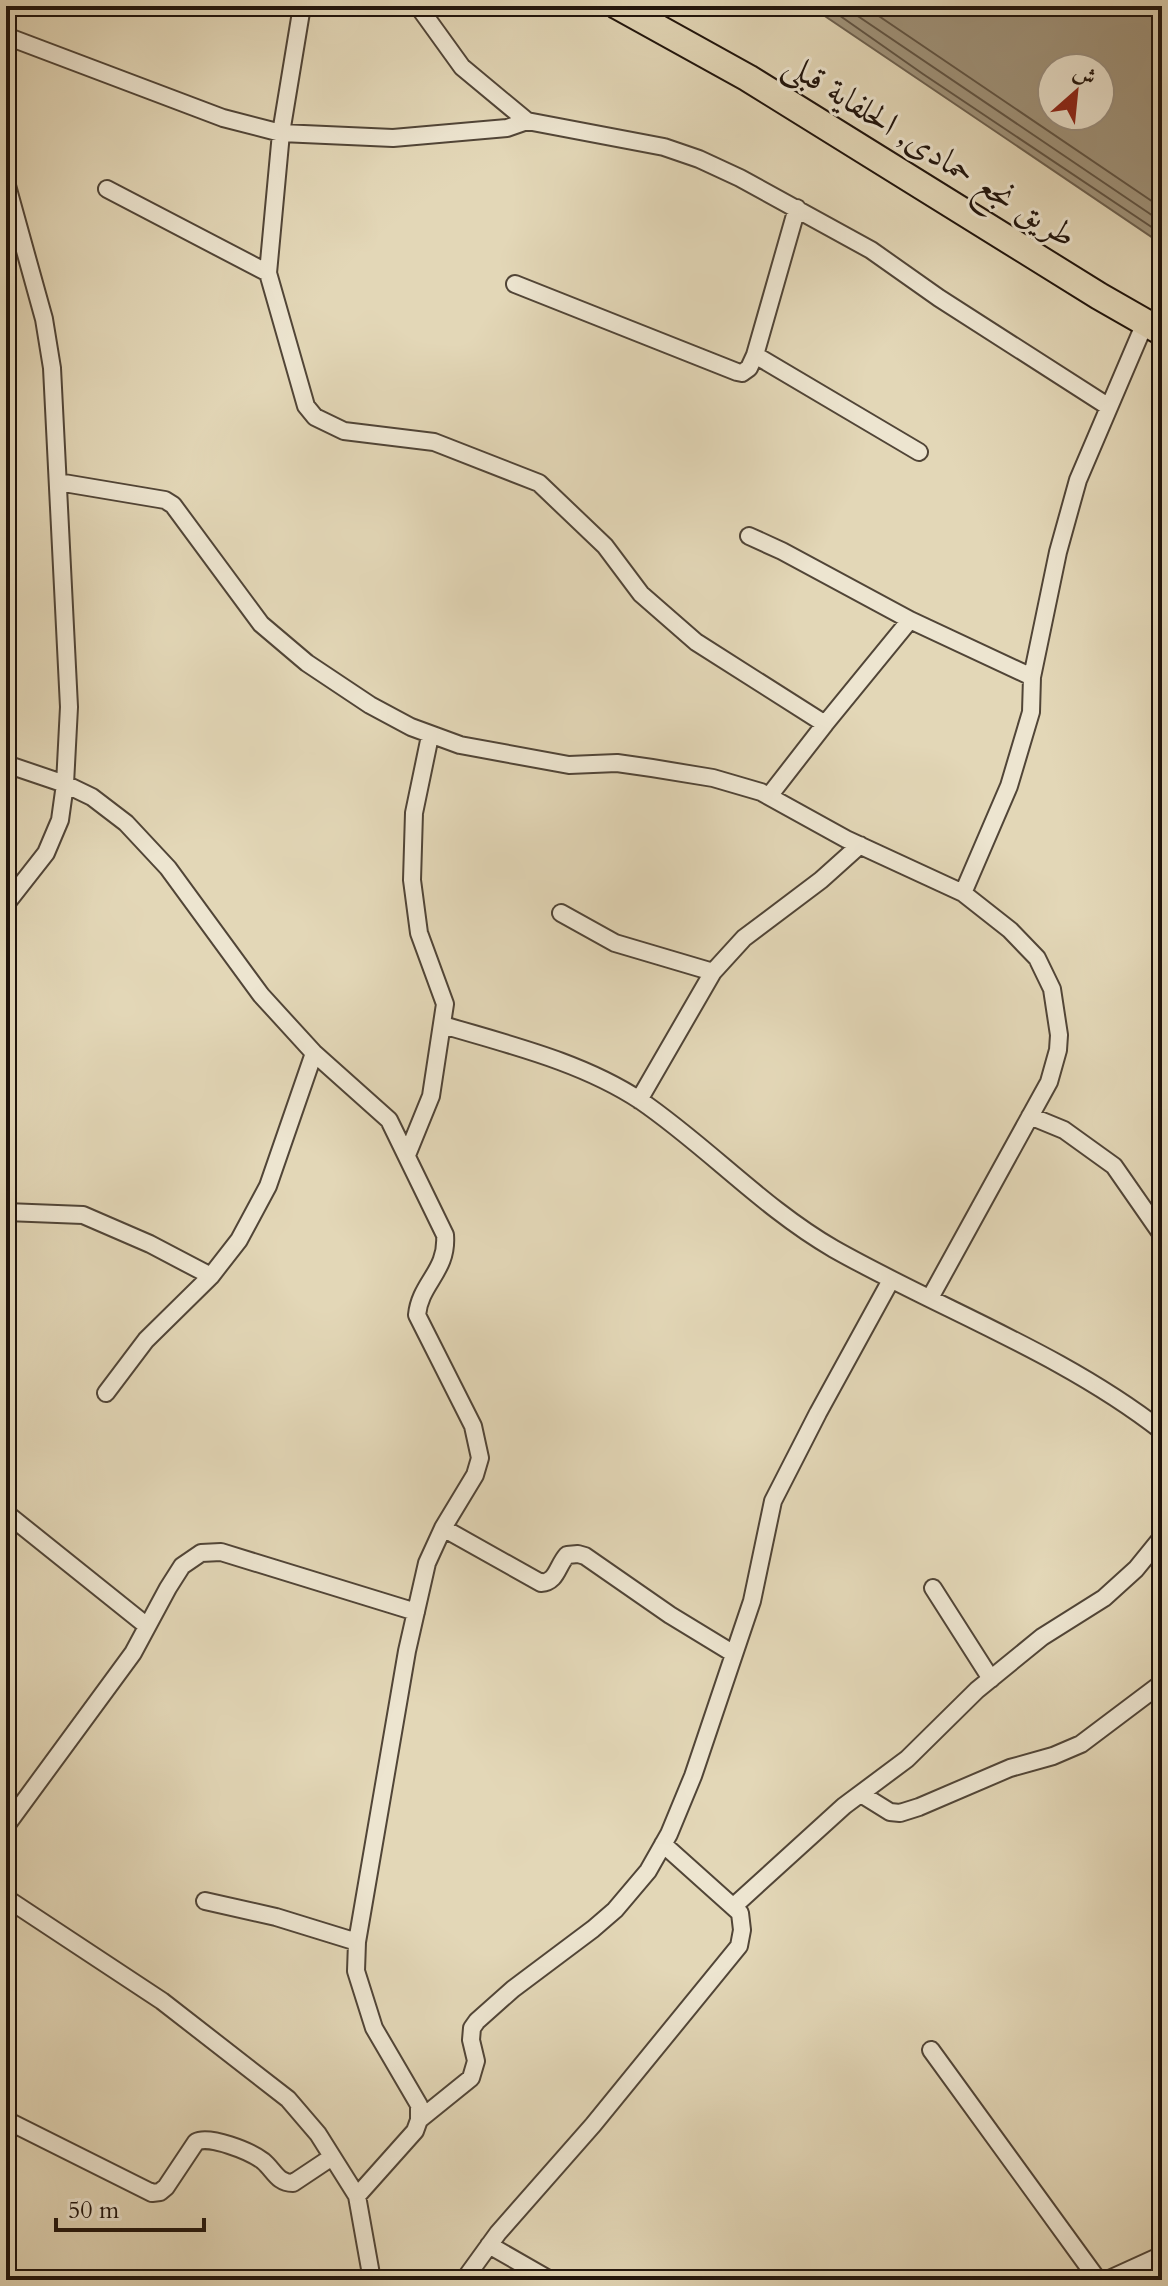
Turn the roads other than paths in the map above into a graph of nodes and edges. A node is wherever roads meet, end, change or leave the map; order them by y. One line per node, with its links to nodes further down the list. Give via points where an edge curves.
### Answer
1 (302, 6): 6 (street)
2 (418, 6): 5 (street, via 462,67)
3 (618, 6): 12 (main road, طريق نجع حمادى, الحلفاية قبلى, via 748,78)
4 (6, 36): 6 (street, via 223,118)
5 (527, 121): 6 (street, via 507,128 393,138); 9 (street, via 664,147)
6 (281, 133): 10 (street)
7 (6, 182): 16 (street, via 44,319)
8 (107, 189): 10 (street)
9 (797, 208): 13 (street); 14 (street, via 871,250)
10 (268, 273): 20 (street, via 306,406 315,417 344,431 434,442 539,483 605,546 641,594 696,642)
11 (515, 284): 13 (street, via 742,373)
12 (1154, 328): 14 (street)
13 (755, 355): 15 (street)
14 (1109, 407): 19 (street, via 1078,480)
15 (919, 452)
16 (58, 482): 21 (street, via 173,505 261,624 370,705); 23 (street, via 69,707)
17 (749, 536): 18 (street)
18 (910, 620): 19 (street); 20 (street)
19 (1032, 677): 26 (street, via 1031,712 1009,786)
20 (825, 724): 24 (street)
21 (430, 736): 24 (street, via 569,765 617,763 713,778); 30 (street, via 414,813 412,880 419,933 445,1004)
22 (6, 764): 23 (street)
23 (65, 784): 27 (street, via 60,820 46,853); 31 (street, via 92,797 147,845 261,995)
24 (769, 796): 25 (street)
25 (860, 845): 26 (street); 29 (street, via 744,938)
26 (963, 893): 33 (street, via 1037,958 1052,989 1058,1050 1049,1082)
27 (6, 904)
28 (561, 913): 29 (street, via 615,943)
29 (713, 972): 32 (street)
30 (443, 1025): 32 (street, via 570,1066); 34 (street, via 431,1096)
31 (314, 1053): 34 (street, via 389,1120); 37 (street, via 258,1207)
32 (639, 1100): 38 (street, via 772,1206)
33 (1030, 1116): 36 (street, via 1064,1130 1114,1166); 39 (street)
34 (407, 1155): 43 (street, via 445,1235 446,1249 422,1295 418,1319 473,1426 480,1458)
35 (6, 1212): 37 (street, via 83,1215)
36 (1162, 1235)
37 (211, 1276): 40 (street, via 146,1340)
38 (891, 1280): 39 (street); 48 (street, via 773,1501 752,1601)
39 (930, 1298): 41 (street, via 1088,1381)
40 (106, 1393)
41 (1162, 1431)
42 (6, 1513): 47 (street)
43 (443, 1528): 46 (street, via 427,1563); 48 (street, via 541,1583 554,1578 567,1555 585,1556)
44 (1162, 1537): 49 (street, via 1104,1598 1042,1637)
45 (933, 1588): 49 (street)
46 (416, 1612): 47 (street, via 221,1552 201,1553 182,1566); 57 (street)
47 (147, 1626): 52 (street, via 133,1653)
48 (734, 1654): 53 (street, via 693,1776)
49 (991, 1679): 51 (street, via 907,1759)
50 (1162, 1683): 51 (street, via 1081,1744 919,1807 890,1812)
51 (861, 1794): 56 (street)
52 (6, 1826)
53 (663, 1844): 56 (street); 60 (street, via 615,1910 477,2021 472,2028 476,2061 471,2078)
54 (6, 1898): 61 (street, via 162,2001 288,2099)
55 (205, 1901): 57 (street)
56 (734, 1906): 63 (street, via 742,1930 735,1954)
57 (357, 1942): 60 (street, via 356,1971 374,2028 419,2105)
58 (931, 2050): 68 (street)
59 (6, 2120): 61 (street, via 152,2193 166,2187 203,2138 254,2156 288,2183)
60 (419, 2120): 62 (street)
61 (332, 2157): 62 (street)
62 (357, 2196): 65 (street)
63 (489, 2245): 66 (street); 67 (street)
64 (1162, 2255): 69 (street)
65 (372, 2280)
66 (464, 2280)
67 (550, 2280)
68 (1098, 2280)
69 (1107, 2280)

